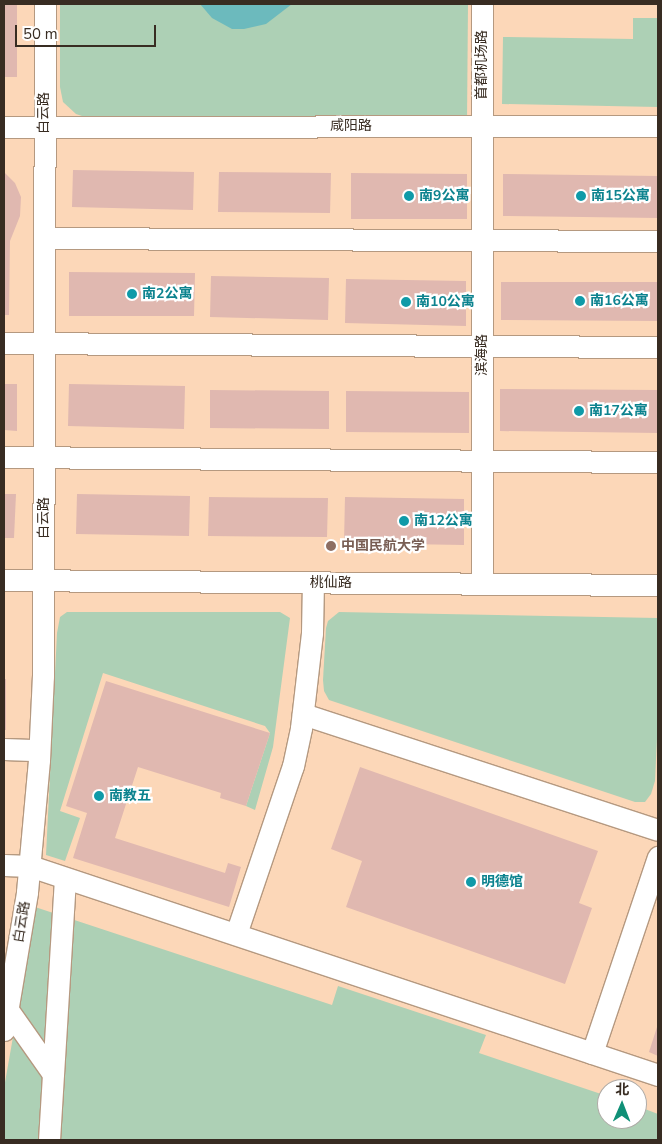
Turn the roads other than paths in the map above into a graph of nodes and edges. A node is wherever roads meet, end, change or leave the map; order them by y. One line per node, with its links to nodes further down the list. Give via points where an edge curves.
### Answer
1 (45, 4): 6 (street, 白云路)
2 (482, 4): 3 (street, 首都机场路)
3 (482, 126): 4 (street, 咸阳路); 6 (street, 咸阳路); 8 (street, 滨海路)
4 (658, 126)
5 (4, 127): 6 (street, 咸阳路)
6 (44, 127): 7 (street, 白云路)
7 (44, 238): 8 (street); 11 (street, 白云路)
8 (482, 240): 9 (street); 12 (street, 滨海路)
9 (658, 241)
10 (4, 343): 11 (street)
11 (44, 344): 12 (street); 15 (street, 白云路)
12 (482, 346): 13 (street); 16 (street, 滨海路)
13 (658, 347)
14 (4, 457): 15 (street)
15 (44, 457): 16 (street); 19 (street, 白云路)
16 (482, 461): 17 (street); 21 (street, 滨海路)
17 (658, 462)
18 (4, 580): 19 (street, 桃仙路)
19 (43, 581): 20 (street, 桃仙路); 25 (street, 白云路)
20 (313, 582): 21 (street, 桃仙路); 23 (street, via 312,633)
21 (482, 584): 22 (street, 桃仙路)
22 (658, 585)
23 (303, 714): 26 (street); 31 (street, via 293,766)
24 (4, 749): 25 (street)
25 (40, 750): 29 (street, 白云路)
26 (658, 830)
27 (658, 857): 35 (street)
28 (4, 865): 29 (street)
29 (30, 866): 30 (street); 32 (street, 白云路)
30 (65, 878): 31 (street); 36 (street)
31 (236, 934): 35 (street)
32 (9, 969): 33 (street, 白云路)
33 (8, 1010): 34 (street, 白云路); 36 (street)
34 (4, 1030)
35 (592, 1053): 37 (street)
36 (53, 1074): 38 (street)
37 (658, 1075)
38 (50, 1140)

